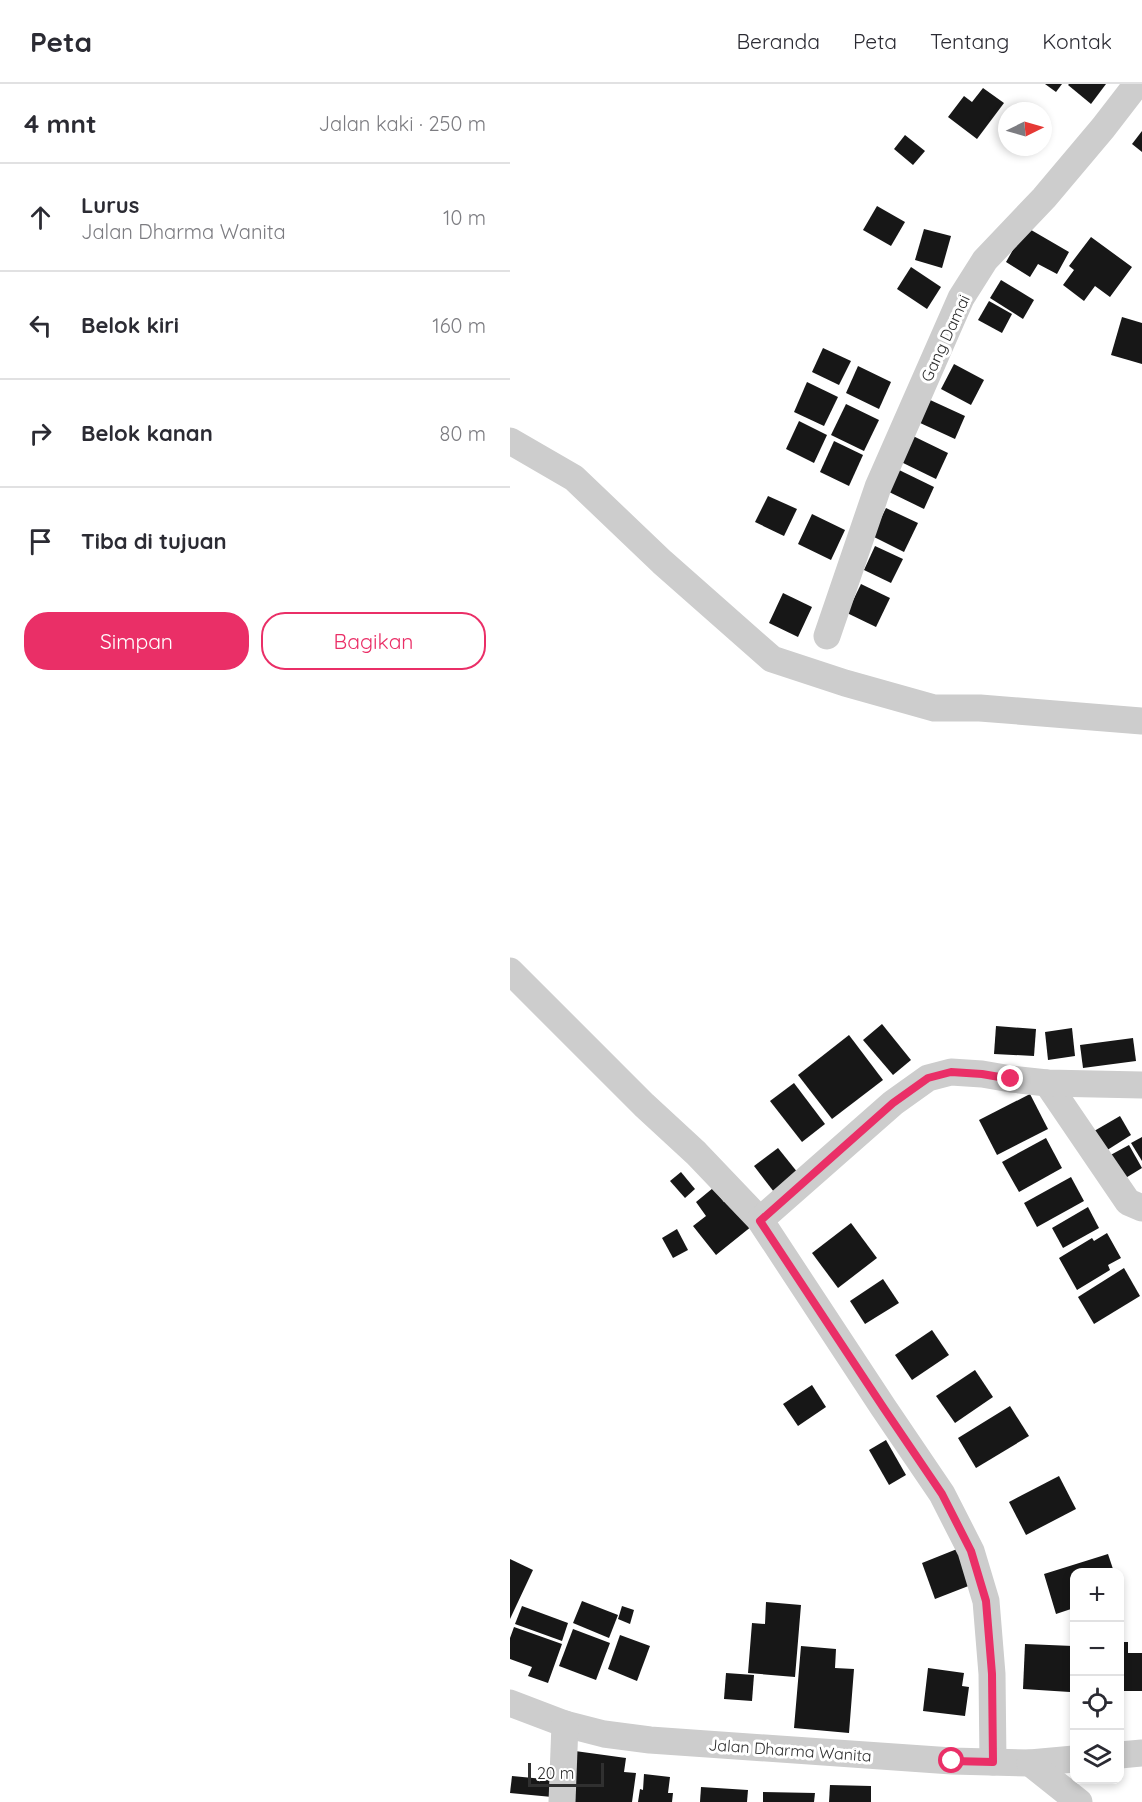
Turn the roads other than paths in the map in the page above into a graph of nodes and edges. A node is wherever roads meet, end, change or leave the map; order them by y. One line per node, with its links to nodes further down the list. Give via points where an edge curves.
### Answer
1 (1137, 84): 3 (street, Gang Damai, via 1044,198 985,260 961,298 878,487)
2 (510, 441): 4 (street, via 574,478 772,659 934,708)
3 (827, 636)
4 (1142, 721)
5 (510, 971): 9 (street)
6 (1047, 1083): 7 (street); 8 (street, via 1128,1202); 9 (street, via 951,1072 928,1078 893,1103)
7 (1142, 1085)
8 (1142, 1208)
9 (760, 1221): 15 (street, via 942,1494 971,1551 986,1601)
10 (510, 1703): 11 (street, Jalan Dharma Wanita)
11 (565, 1724): 15 (street, Jalan Dharma Wanita, via 650,1740); 17 (street)
12 (1142, 1753): 13 (street)
13 (1124, 1755)
14 (1070, 1759): 16 (street, Jalan Dharma Wanita)
15 (993, 1762): 16 (street, Jalan Dharma Wanita)
16 (1030, 1763): 18 (street)
17 (562, 1802)
18 (1078, 1802)

